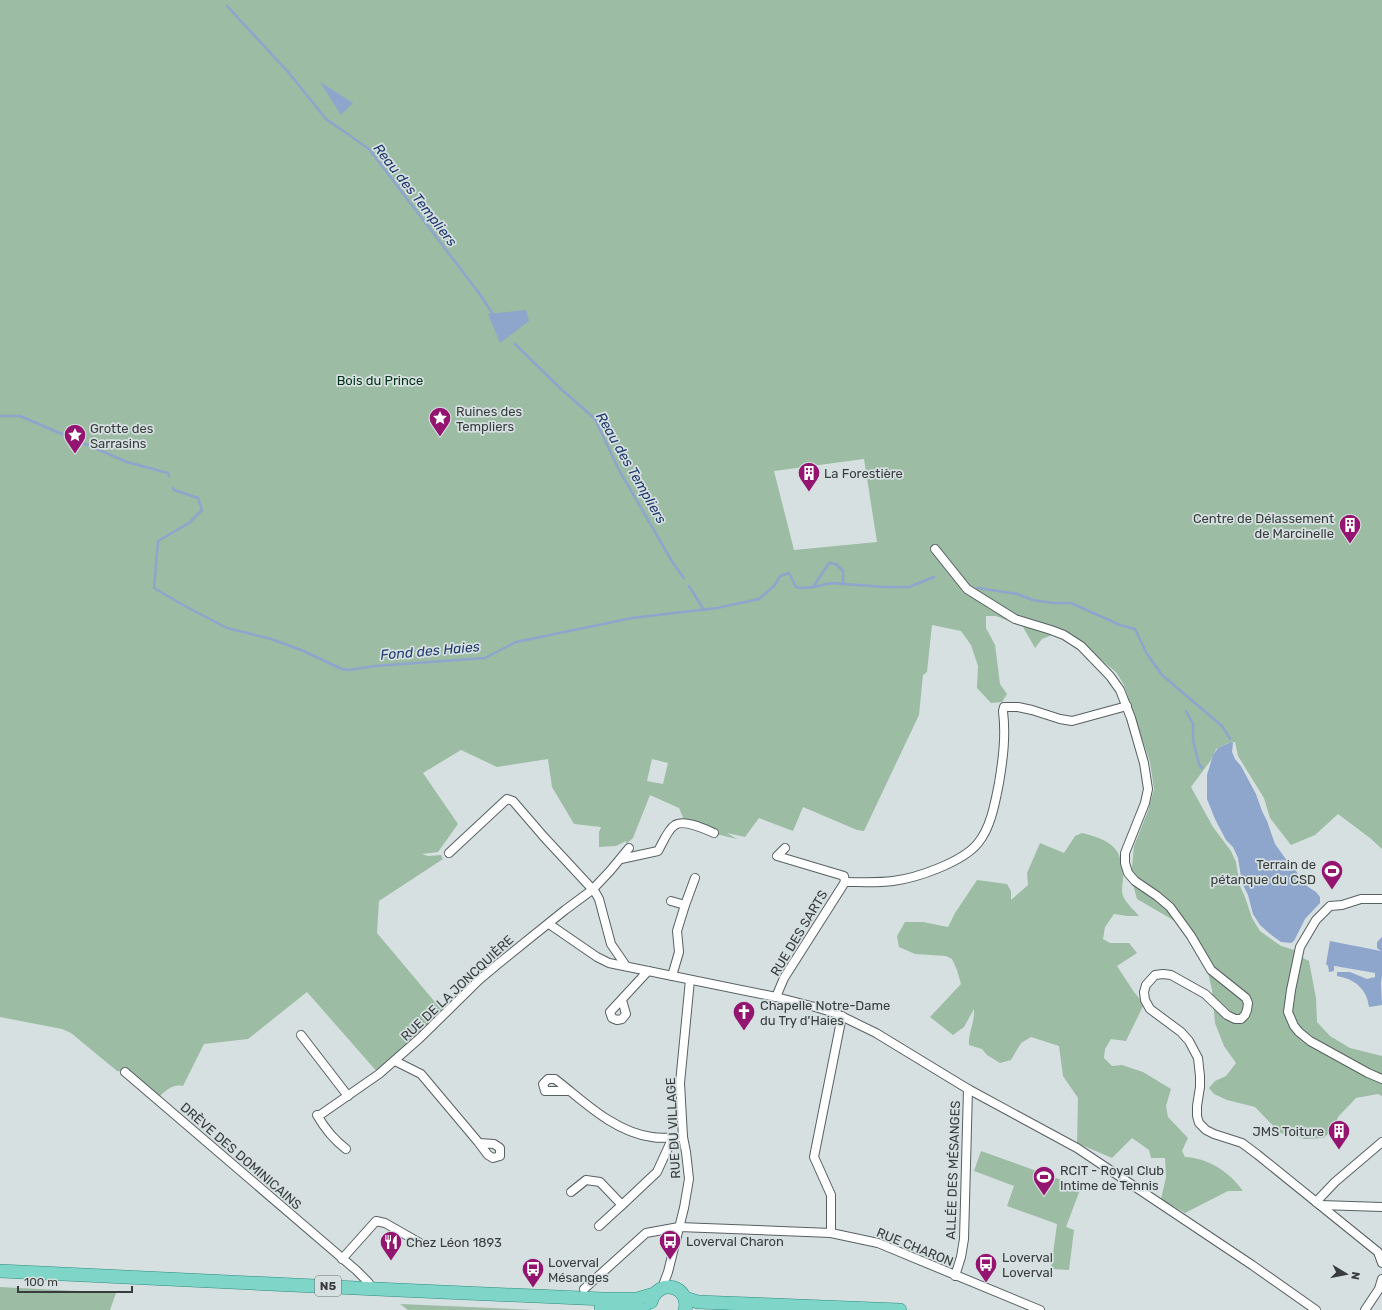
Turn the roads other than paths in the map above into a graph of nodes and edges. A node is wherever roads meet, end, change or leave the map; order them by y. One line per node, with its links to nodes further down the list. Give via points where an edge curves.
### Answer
1 (935, 549): 2 (street, via 967,589 1015,619 1058,632 1081,646 1110,676)
2 (1127, 706): 9 (street, RUE DES SARTS, via 1072,721 1018,707 1004,707 1005,740 997,792 984,833 978,843 966,854 948,864 911,877 894,881); 35 (street, via 1144,763 1148,789 1125,853 1128,873 1170,907 1212,970 1241,993 1248,1003 1245,1015 1241,1019 1235,1019 1227,1015 1205,994 1163,974 1155,975 1146,985 1145,1000 1150,1009 1181,1032 1198,1058 1200,1087 1196,1106 1199,1123 1214,1134 1242,1143)
3 (714, 833): 7 (street, via 682,823 675,825 658,851)
4 (629, 848): 7 (street, RUE DE LA JONCQUIÈRE)
5 (784, 848): 9 (street, RUE DES SARTS, via 777,856 844,876)
6 (449, 853): 10 (street, via 507,799 513,802)
7 (621, 859): 10 (street, RUE DE LA JONCQUIÈRE)
8 (695, 878): 13 (street)
9 (845, 882): 19 (street, RUE DES SARTS, via 784,978)
10 (592, 890): 14 (street, RUE DE LA JONCQUIÈRE); 15 (street, via 599,899 611,944)
11 (1382, 899): 25 (street, via 1361,899 1330,906 1316,920 1300,947 1288,1012 1294,1026 1310,1041)
12 (671, 901): 13 (street)
13 (685, 905): 17 (street, via 677,931 679,952)
14 (549, 924): 15 (street, via 597,957 609,963); 23 (street, RUE DE LA JONCQUIÈRE, via 479,980)
15 (626, 966): 16 (street)
16 (648, 970): 17 (street); 20 (street)
17 (672, 976): 18 (street)
18 (690, 980): 19 (street); 30 (street, RUE DU VILLAGE, via 680,1083)
19 (776, 997): 21 (street)
20 (622, 1000)
21 (842, 1016): 26 (street, via 876,1033); 40 (street, via 814,1157 831,1195)
22 (301, 1035): 28 (street)
23 (395, 1061): 28 (street, RUE DE LA JONCQUIÈRE); 32 (street, via 421,1074)
24 (125, 1072): 42 (street, DRÈVE DES DOMINICAINS)
25 (1382, 1079)
26 (968, 1089): 45 (street, ALLÉE DES MÉSANGES, via 964,1239); 56 (street, via 1077,1148)
27 (570, 1091): 29 (street, via 593,1110 625,1130 652,1137)
28 (348, 1096): 33 (street, RUE DE LA JONCQUIÈRE, via 317,1115 326,1130)
29 (673, 1137): 30 (street); 36 (street, via 657,1172)
30 (683, 1137): 39 (street, RUE DU VILLAGE, via 689,1179)
31 (1382, 1142): 35 (street, via 1335,1182)
32 (479, 1143)
33 (346, 1149)
34 (571, 1192): 36 (street, via 586,1180 600,1182)
35 (1318, 1203): 37 (street); 43 (street, via 1378,1252)
36 (622, 1205): 38 (street)
37 (1382, 1207)
38 (599, 1226)
39 (679, 1227): 40 (street, RUE CHARON); 49 (street, RUE CHARON, via 646,1232); 50 (street, RUE DU VILLAGE, via 668,1272 669,1278)
40 (831, 1233): 45 (street, RUE CHARON, via 878,1243)
41 (420, 1243): 42 (street, via 376,1221)
42 (342, 1258): 48 (street, DRÈVE DES DOMINICAINS)
43 (1382, 1263)
44 (0, 1271): 48 (main road, N5)
45 (955, 1276): 55 (street, RUE CHARON)
46 (0, 1279): 52 (main road, N5)
47 (1382, 1280): 57 (street)
48 (372, 1288): 50 (main road, N5, via 637,1299)
49 (584, 1290)
50 (664, 1290): 51 (main road, via 681,1292); 53 (main road, via 651,1302)
51 (685, 1304): 54 (main road, via 698,1302)
52 (644, 1310)
53 (652, 1310)
54 (900, 1310)
55 (1040, 1310)
56 (1316, 1310)
57 (1365, 1310)

